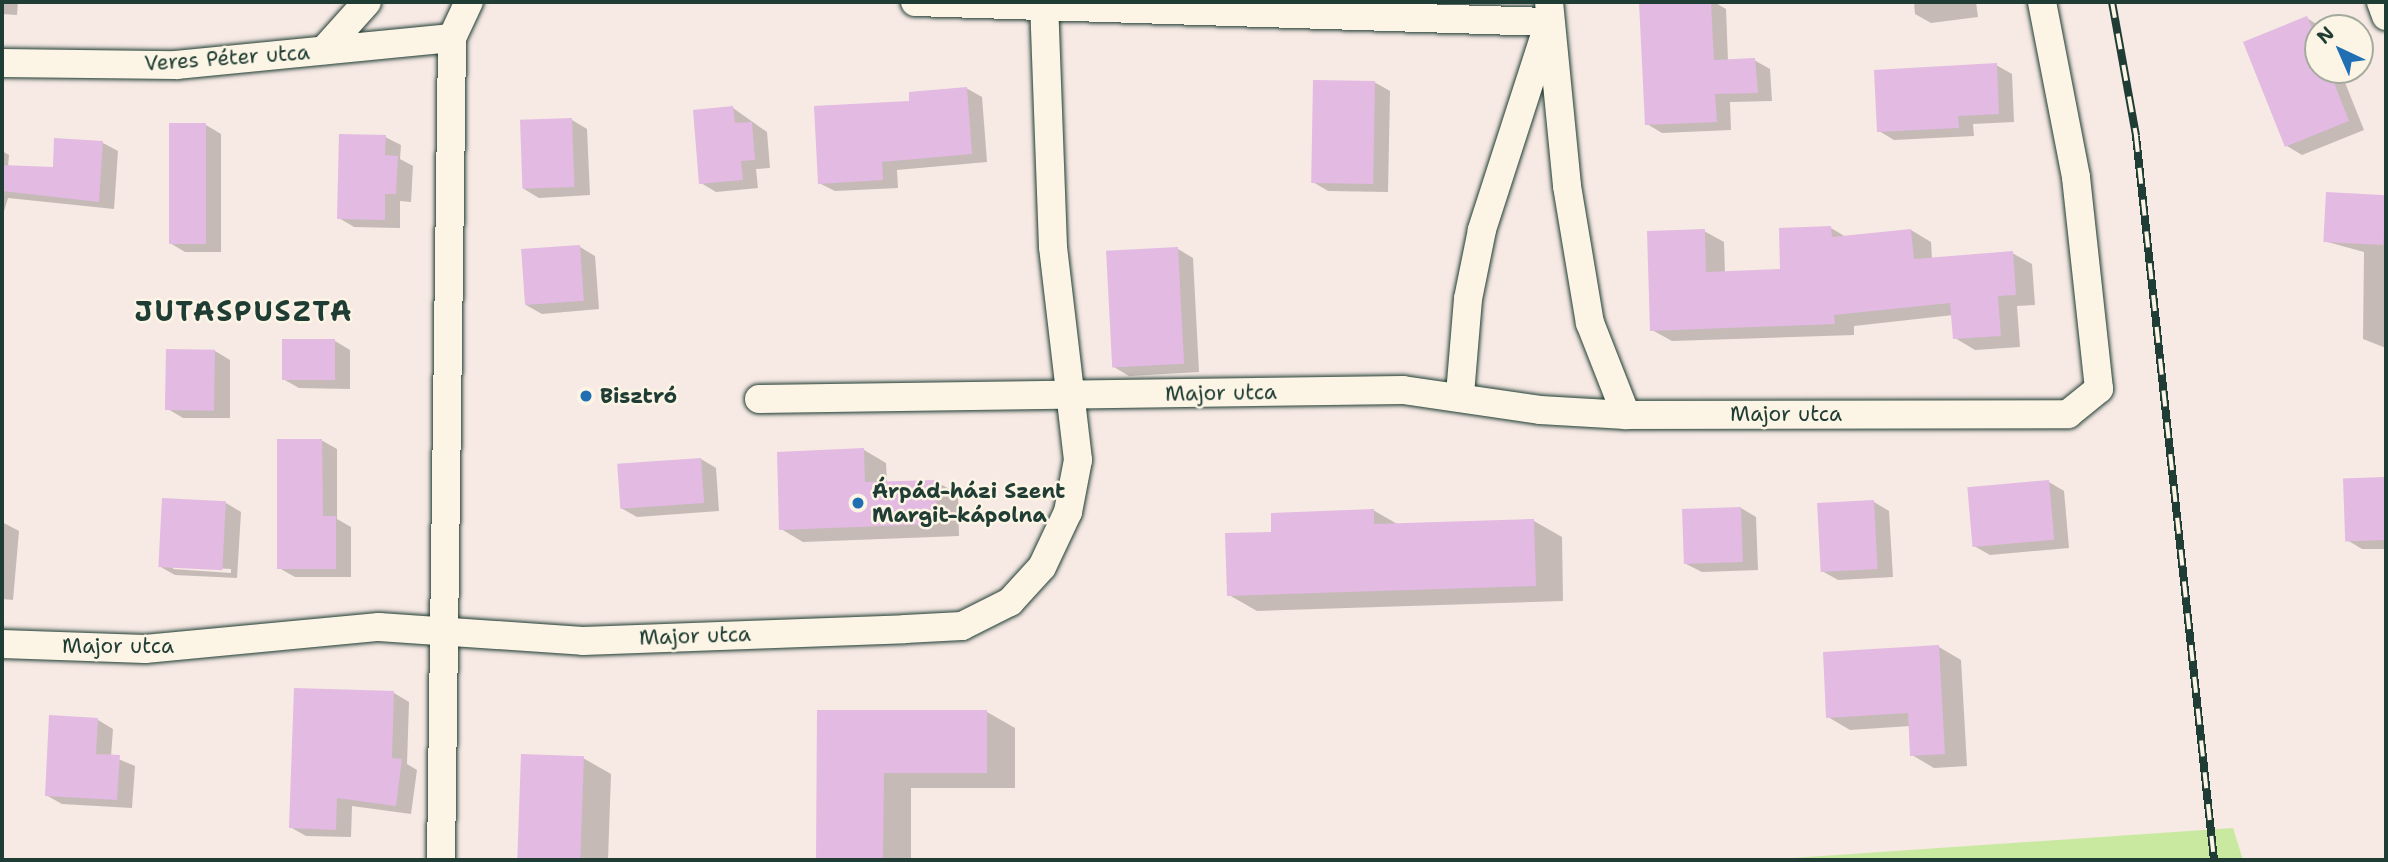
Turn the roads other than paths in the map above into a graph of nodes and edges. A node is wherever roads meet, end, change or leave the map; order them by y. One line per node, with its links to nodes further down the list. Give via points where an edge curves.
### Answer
1 (367, 2): 10 (street)
2 (469, 2): 9 (street)
3 (915, 2): 6 (street)
4 (2042, 2): 15 (street, Major utca, via 2076,177 2099,389 2068,414)
5 (2381, 2): 8 (street)
6 (1044, 6): 7 (street); 13 (street, via 1053,247)
7 (1549, 12): 12 (street, via 1482,230 1468,299); 15 (street, via 1590,323)
8 (2386, 16)
9 (452, 38): 10 (street, Veres Péter utca); 16 (street)
10 (324, 50): 11 (street, Veres Péter utca, via 176,65)
11 (2, 63)
12 (1460, 394): 13 (street, Major utca); 15 (street, Major utca, via 1540,410)
13 (1074, 395): 14 (street, Major utca); 16 (street, Major utca, via 1078,460 1068,512 1042,567 1010,602 962,626 583,640)
14 (759, 399)
15 (1626, 415)
16 (443, 636): 17 (street, Major utca, via 379,627 145,649); 18 (street)
17 (2, 644)
18 (440, 860)

